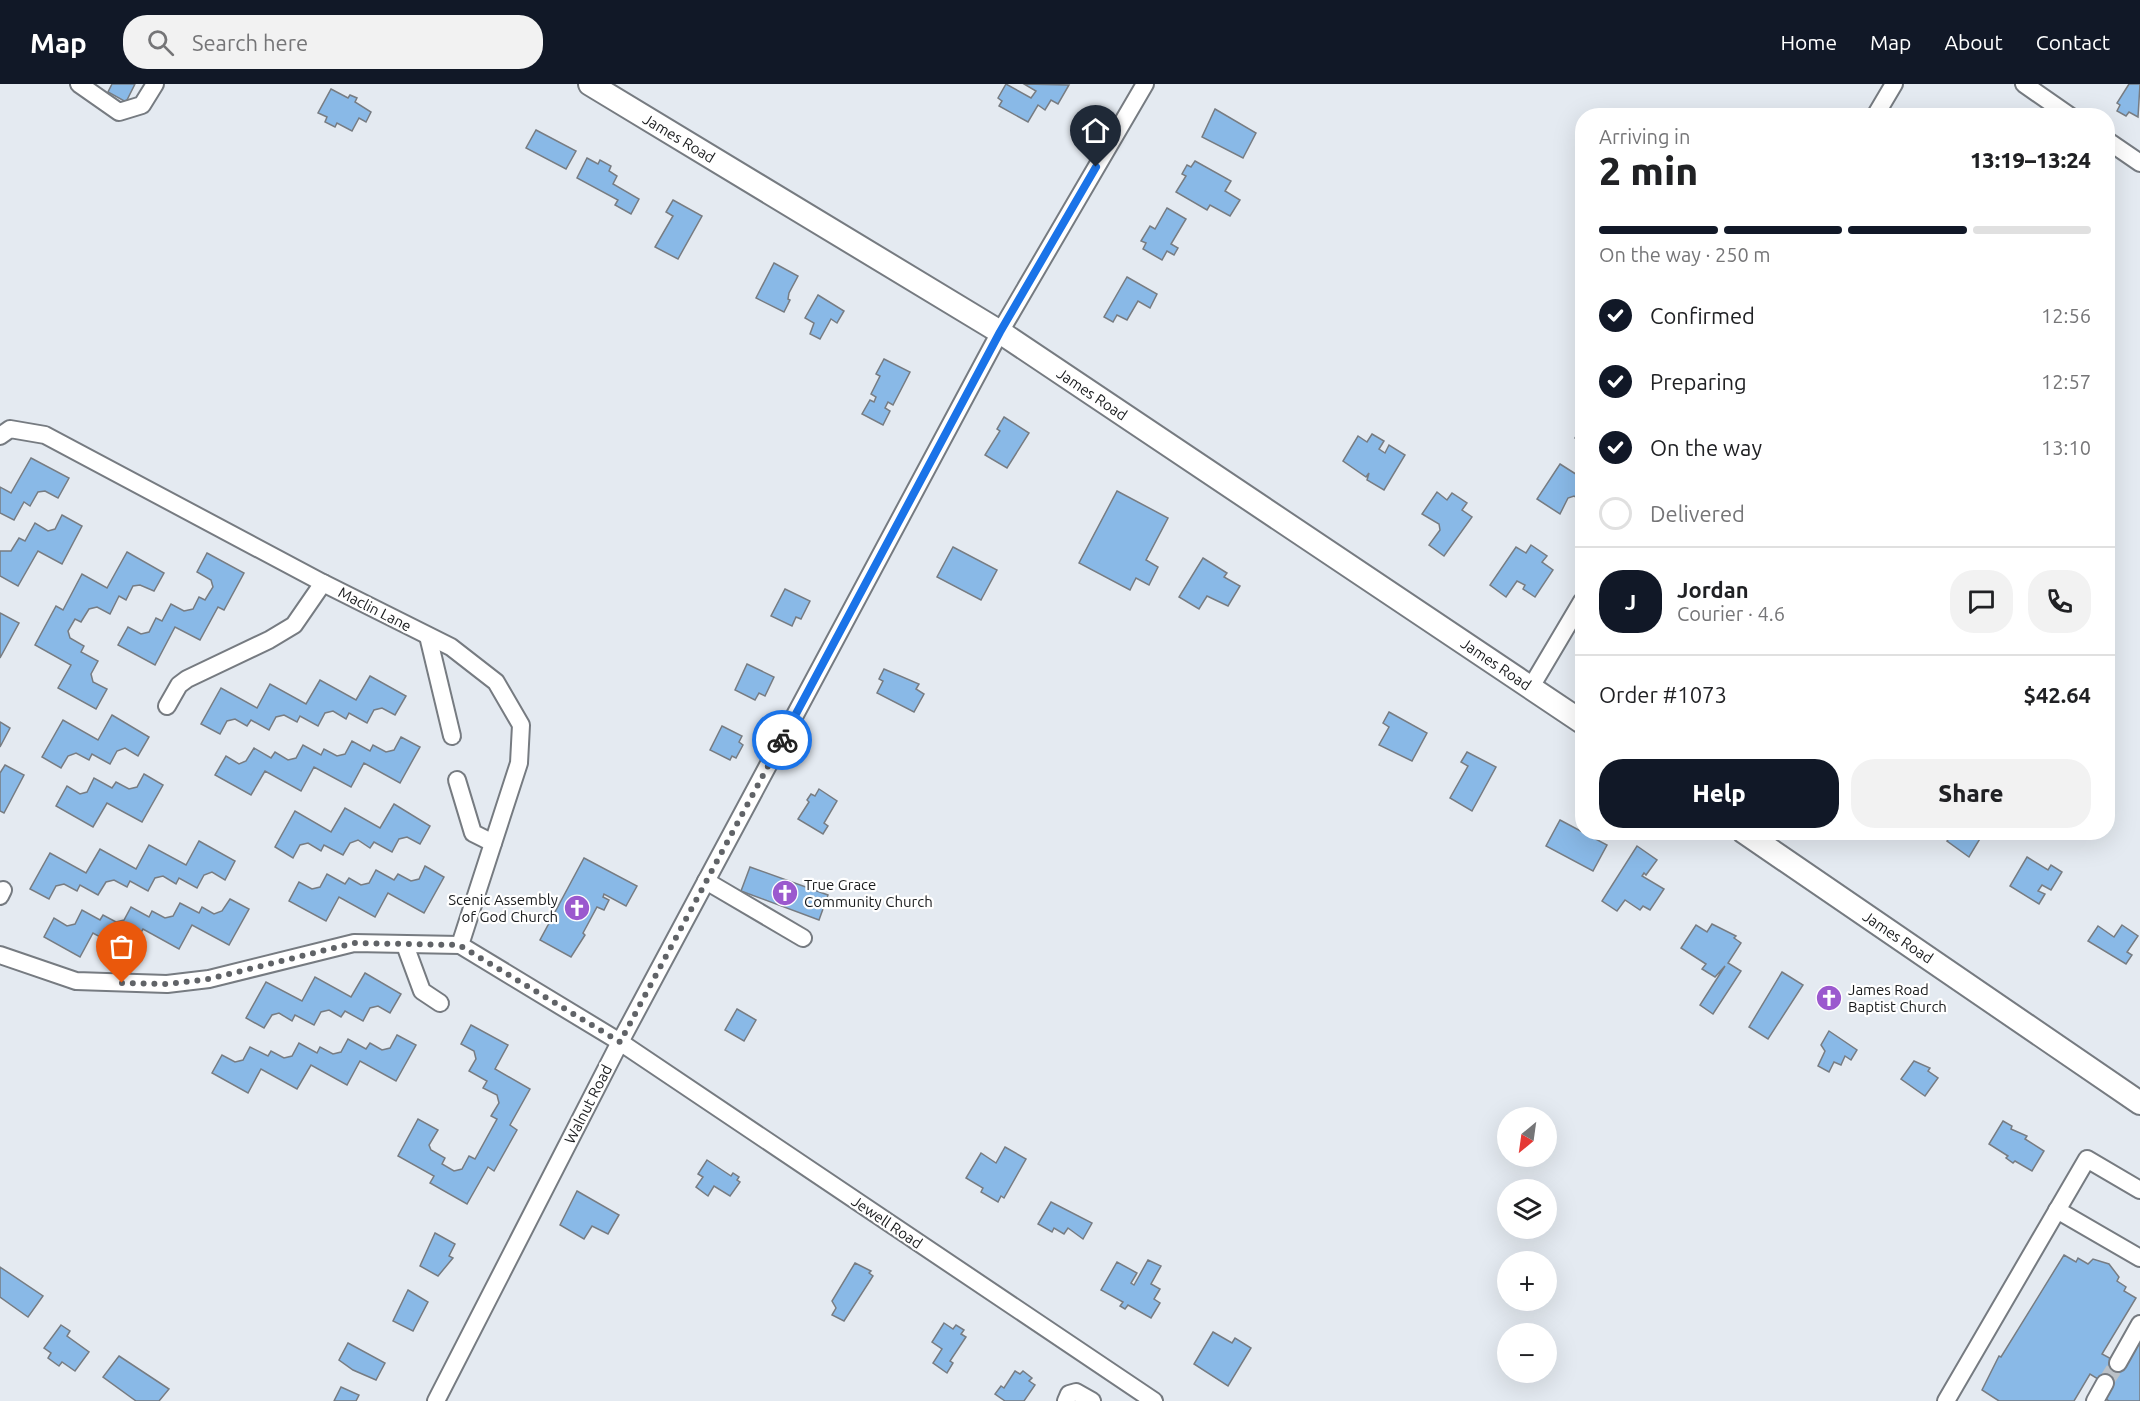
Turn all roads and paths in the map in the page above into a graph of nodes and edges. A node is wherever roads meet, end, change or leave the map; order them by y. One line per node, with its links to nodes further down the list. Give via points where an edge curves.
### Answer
1 (79, 84): 2 (street, via 119,112 142,105)
2 (155, 84)
3 (590, 84): 11 (main road, James Road)
4 (1144, 84): 11 (street, Walnut Road)
5 (1894, 84): 7 (street)
6 (2024, 84): 8 (street)
7 (1880, 108)
8 (2058, 108)
9 (2115, 146): 10 (street)
10 (2140, 163)
11 (1000, 332): 16 (main road, James Road); 23 (street, Walnut Road)
12 (0, 436): 13 (street, Maclin Lane, via 10,429 45,435)
13 (323, 583): 15 (street, Maclin Lane); 17 (street, via 294,625 187,679)
14 (1575, 613): 16 (street)
15 (428, 636): 19 (street); 22 (street, Maclin Lane, via 496,682 521,725 519,763)
16 (1531, 687): 18 (main road, James Road)
17 (167, 706)
18 (1575, 717)
19 (452, 736)
20 (457, 780): 22 (street, via 473,833)
21 (1756, 840): 30 (main road, James Road)
22 (493, 843): 26 (street, Maclin Lane)
23 (706, 881): 24 (street); 29 (street, Walnut Road)
24 (803, 938)
25 (405, 945): 26 (street); 27 (street, via 354,943 209,979 167,984 76,981); 28 (street, via 422,992)
26 (459, 945): 29 (street, Jewell Road)
27 (0, 955)
28 (440, 1003)
29 (620, 1042): 37 (street, Jewell Road); 38 (street, Walnut Road)
30 (2140, 1103)
31 (2140, 1190): 32 (street, via 2087,1159)
32 (2057, 1210): 33 (street); 41 (street)
33 (2140, 1258)
34 (2140, 1324): 35 (street)
35 (2118, 1363)
36 (2105, 1383): 42 (street)
37 (1150, 1400)
38 (436, 1401)
39 (1065, 1401): 40 (street, via 1076,1392)
40 (1092, 1401)
41 (1946, 1401)
42 (2095, 1401)

